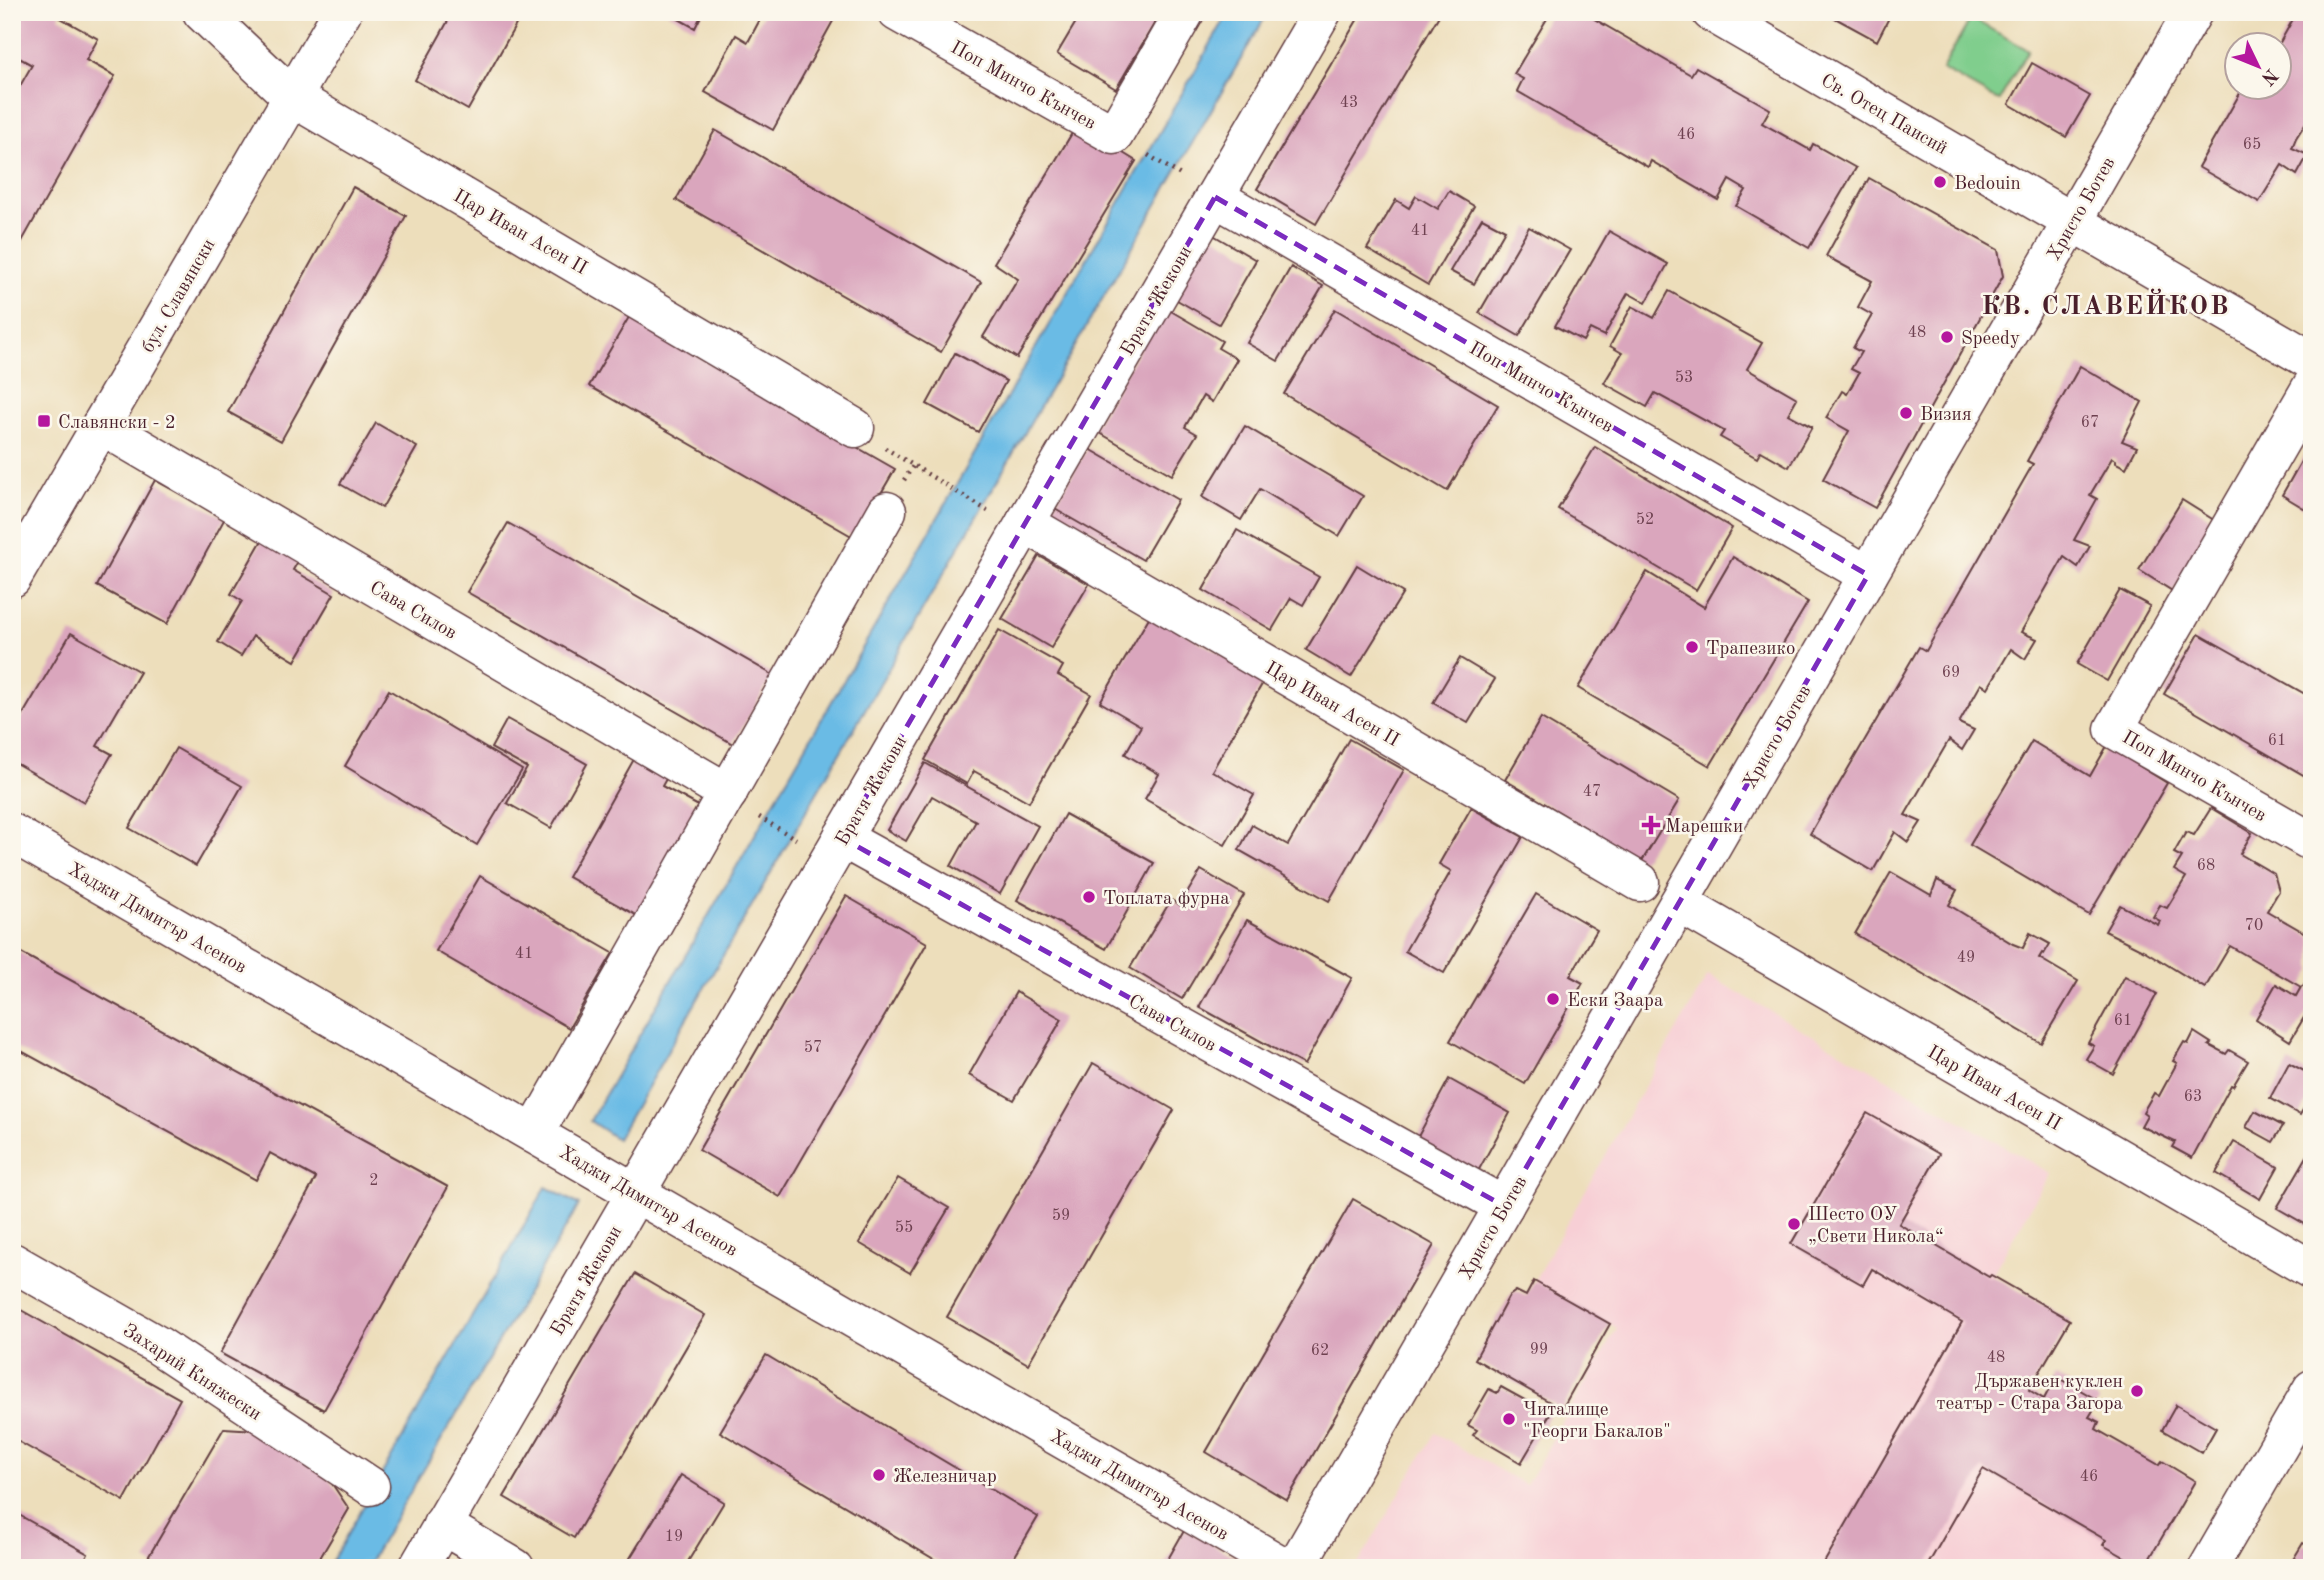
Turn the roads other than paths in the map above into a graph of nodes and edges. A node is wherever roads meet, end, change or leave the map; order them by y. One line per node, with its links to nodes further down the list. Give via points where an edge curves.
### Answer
1 (202, 12): 8 (street, Цар Иван Асен II)
2 (342, 12): 8 (street, бул. Славянски)
3 (897, 12): 4 (street, Поп Минчо Кънчев, via 1129,144)
4 (1185, 12)
5 (1322, 12): 9 (street, Братя Жекови)
6 (1712, 12): 10 (street, Св. Отец Паисий)
7 (2193, 12): 10 (street, Христо Ботев)
8 (292, 97): 13 (street, бул. Славянски); 14 (street, Цар Иван Асен II)
9 (1199, 187): 16 (street, Братя Жекови); 17 (street, Поп Минчо Кънчев)
10 (2072, 222): 11 (street, Св. Отец Паисий); 17 (street, Христо Ботев)
11 (2312, 362)
12 (2312, 386): 22 (street, Поп Минчо Кънчев, via 2114,729)
13 (101, 425): 18 (street, бул. Славянски); 19 (street, Сава Силов)
14 (855, 428)
15 (887, 511): 19 (street)
16 (1009, 518): 21 (street, Братя Жекови); 23 (street, Цар Иван Асен II)
17 (1868, 575): 24 (street, Христо Ботев)
18 (12, 578)
19 (728, 793): 25 (street)
20 (12, 833): 25 (street, Хаджи Димитър Асенов)
21 (842, 838): 26 (street, Братя Жекови); 27 (street, Сава Силов)
22 (2312, 842)
23 (1640, 882)
24 (1679, 903): 27 (street, Христо Ботев); 29 (street, Цар Иван Асен II)
25 (534, 1134): 26 (street, Хаджи Димитър Асенов)
26 (636, 1193): 32 (street, Братя Жекови); 35 (street, Хаджи Димитър Асенов)
27 (1504, 1206): 36 (street, Христо Ботев)
28 (12, 1262): 31 (street, Захарий Княжески, via 159,1346)
29 (2312, 1270)
30 (2312, 1390): 37 (street)
31 (370, 1486)
32 (442, 1525): 33 (street, Братя Жекови); 34 (street)
33 (418, 1568)
34 (515, 1568)
35 (1286, 1568)
36 (1296, 1568)
37 (2208, 1568)

